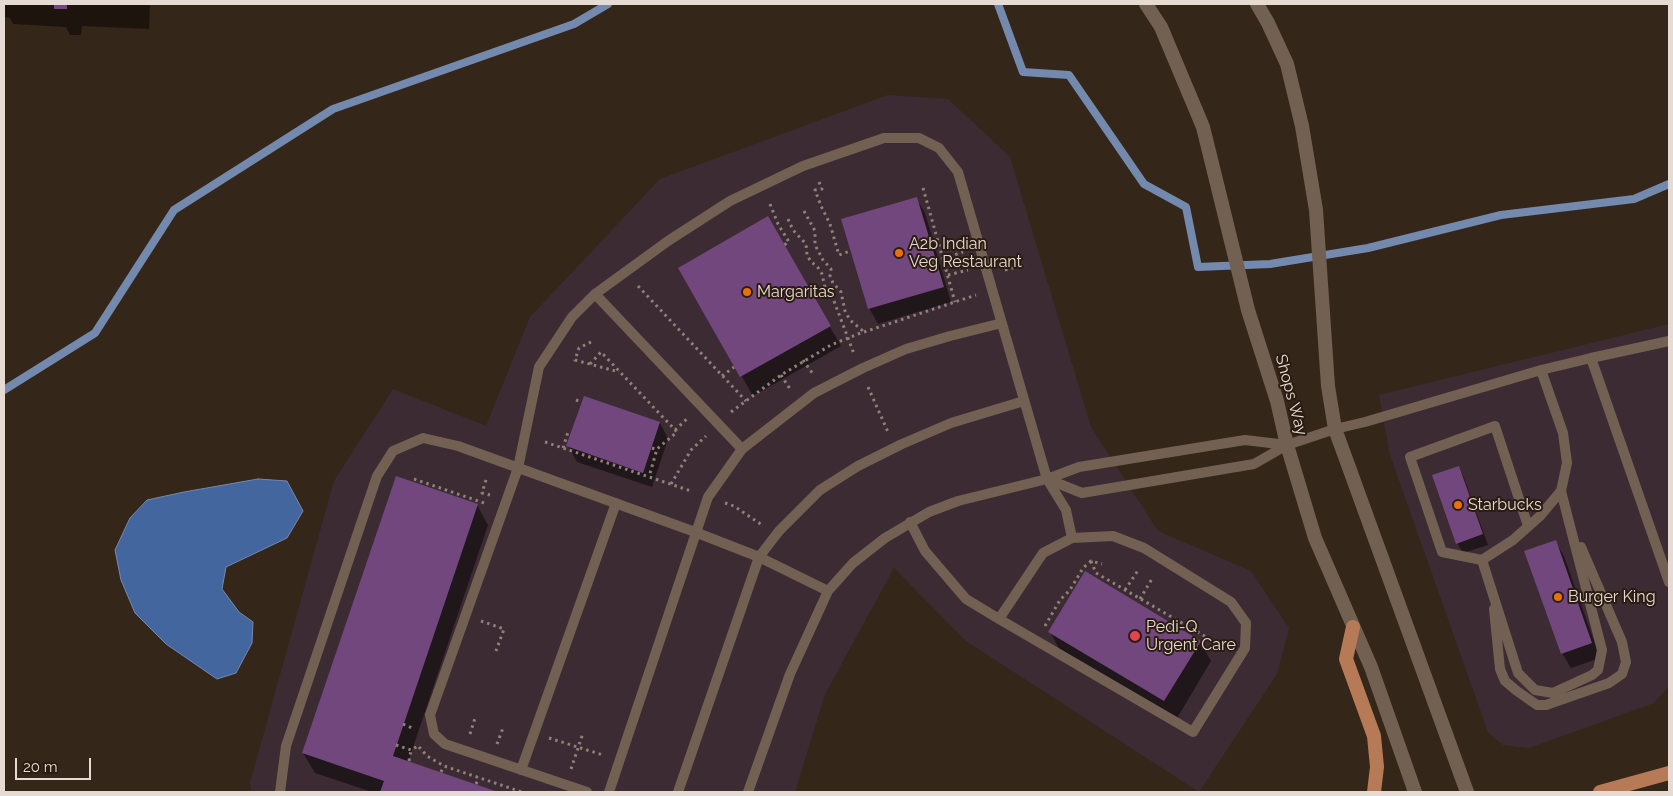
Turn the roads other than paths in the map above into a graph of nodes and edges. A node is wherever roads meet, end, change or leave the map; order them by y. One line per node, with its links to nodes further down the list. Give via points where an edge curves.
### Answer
1 (1146, 4): 10 (street, Shops Way, via 1161,27 1200,119 1248,310 1278,401)
2 (1257, 4): 9 (street, Shops Way, via 1287,64 1302,126 1316,210 1328,386)
3 (595, 294): 4 (lane, via 730,201 803,166 884,138 919,138 939,148 958,172); 11 (lane); 12 (lane, via 572,317 539,367)
4 (1002, 323): 8 (lane); 11 (lane, via 906,349 863,368 814,394)
5 (1669, 341): 6 (lane)
6 (1591, 358): 7 (lane); 23 (lane)
7 (1541, 370): 9 (lane); 14 (lane, via 1563,433 1566,463)
8 (1024, 401): 13 (lane); 21 (lane, via 951,423 858,466 820,490)
9 (1335, 429): 10 (lane); 37 (street, Shops Way)
10 (1287, 444): 13 (lane, via 1244,440 1079,467); 13 (lane, via 1254,464 1082,493); 27 (street, Shops Way, via 1316,538)
11 (742, 448): 19 (lane, via 708,497)
12 (518, 468): 15 (lane); 28 (lane, via 430,715 434,734 445,744); 30 (lane, via 458,446 423,438 393,451 377,476 286,746)
13 (1047, 479): 17 (lane, via 958,501); 20 (lane, via 1066,510)
14 (1561, 491): 16 (lane); 18 (lane)
15 (616, 503): 19 (lane); 28 (lane)
16 (1568, 519): 25 (lane, via 1602,650 1598,670 1554,693 1535,690 1518,672); 25 (lane, via 1622,642 1626,662 1622,674 1608,683 1538,705 1505,681 1500,668)
17 (910, 522): 24 (lane, via 853,563); 26 (lane, via 925,551 966,599)
18 (1528, 526): 22 (lane); 22 (lane, via 1495,426 1410,458 1442,552)
19 (695, 532): 21 (lane); 32 (lane)
20 (1072, 538): 26 (lane, via 1043,553); 26 (lane, via 1112,536 1144,548 1231,602 1246,623 1245,648 1194,732)
21 (759, 557): 24 (lane); 33 (lane)
22 (1482, 560): 25 (lane)
23 (1669, 582)
24 (828, 591): 34 (lane, via 790,674)
25 (1492, 593)
26 (999, 619)
27 (1353, 627): 35 (main road, via 1346,660 1374,736 1377,768); 36 (street, Shops Way, via 1371,667)
28 (521, 770): 31 (lane)
29 (1669, 773): 38 (main road)
30 (280, 792)
31 (587, 792)
32 (609, 792)
33 (678, 792)
34 (748, 792)
35 (1374, 792)
36 (1415, 792)
37 (1467, 792)
38 (1600, 792)

